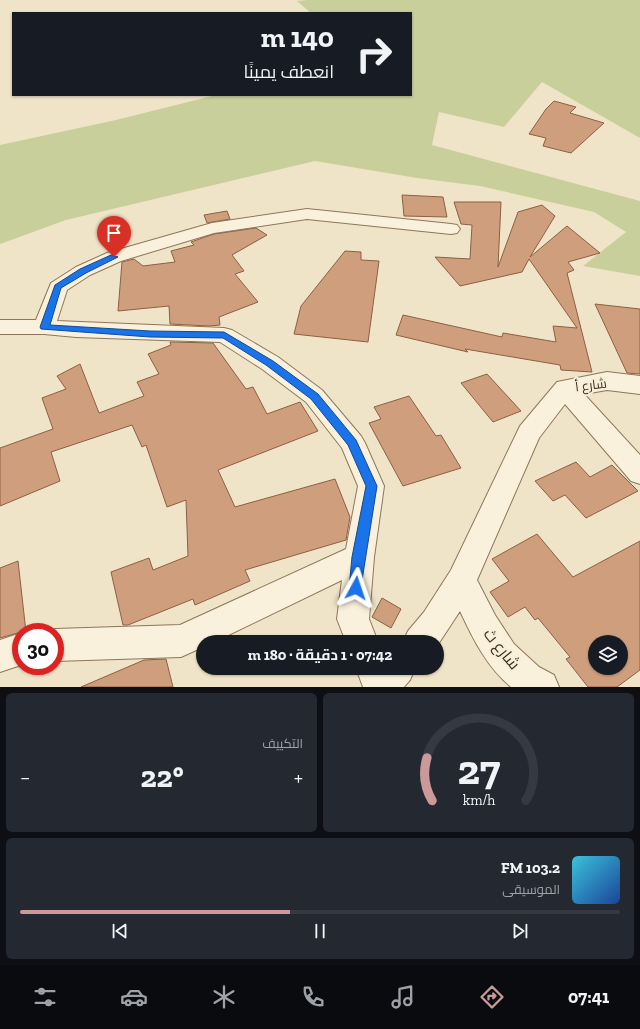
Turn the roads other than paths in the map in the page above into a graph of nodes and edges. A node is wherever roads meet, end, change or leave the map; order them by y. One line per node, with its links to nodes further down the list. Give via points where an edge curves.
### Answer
1 (451, 229): 3 (street, via 307,214 212,228 114,257 83,271 58,287)
2 (0, 327): 3 (street)
3 (44, 327): 7 (street, via 150,334 224,335 270,363 314,396 352,443 371,486)
4 (640, 385): 5 (street, شارع أ, via 607,381)
5 (565, 388): 6 (street); 8 (street, via 529,433)
6 (640, 473)
7 (358, 557): 9 (street, via 353,619); 11 (street, via 181,641)
8 (462, 580): 10 (street); 17 (street, شارع ث, via 486,634 504,657 529,681)
9 (359, 635)
10 (425, 635)
11 (64, 645)
12 (12, 652): 13 (street)
13 (0, 656)
14 (376, 675): 16 (street)
15 (392, 675): 16 (street)
16 (381, 687)
17 (542, 687)

